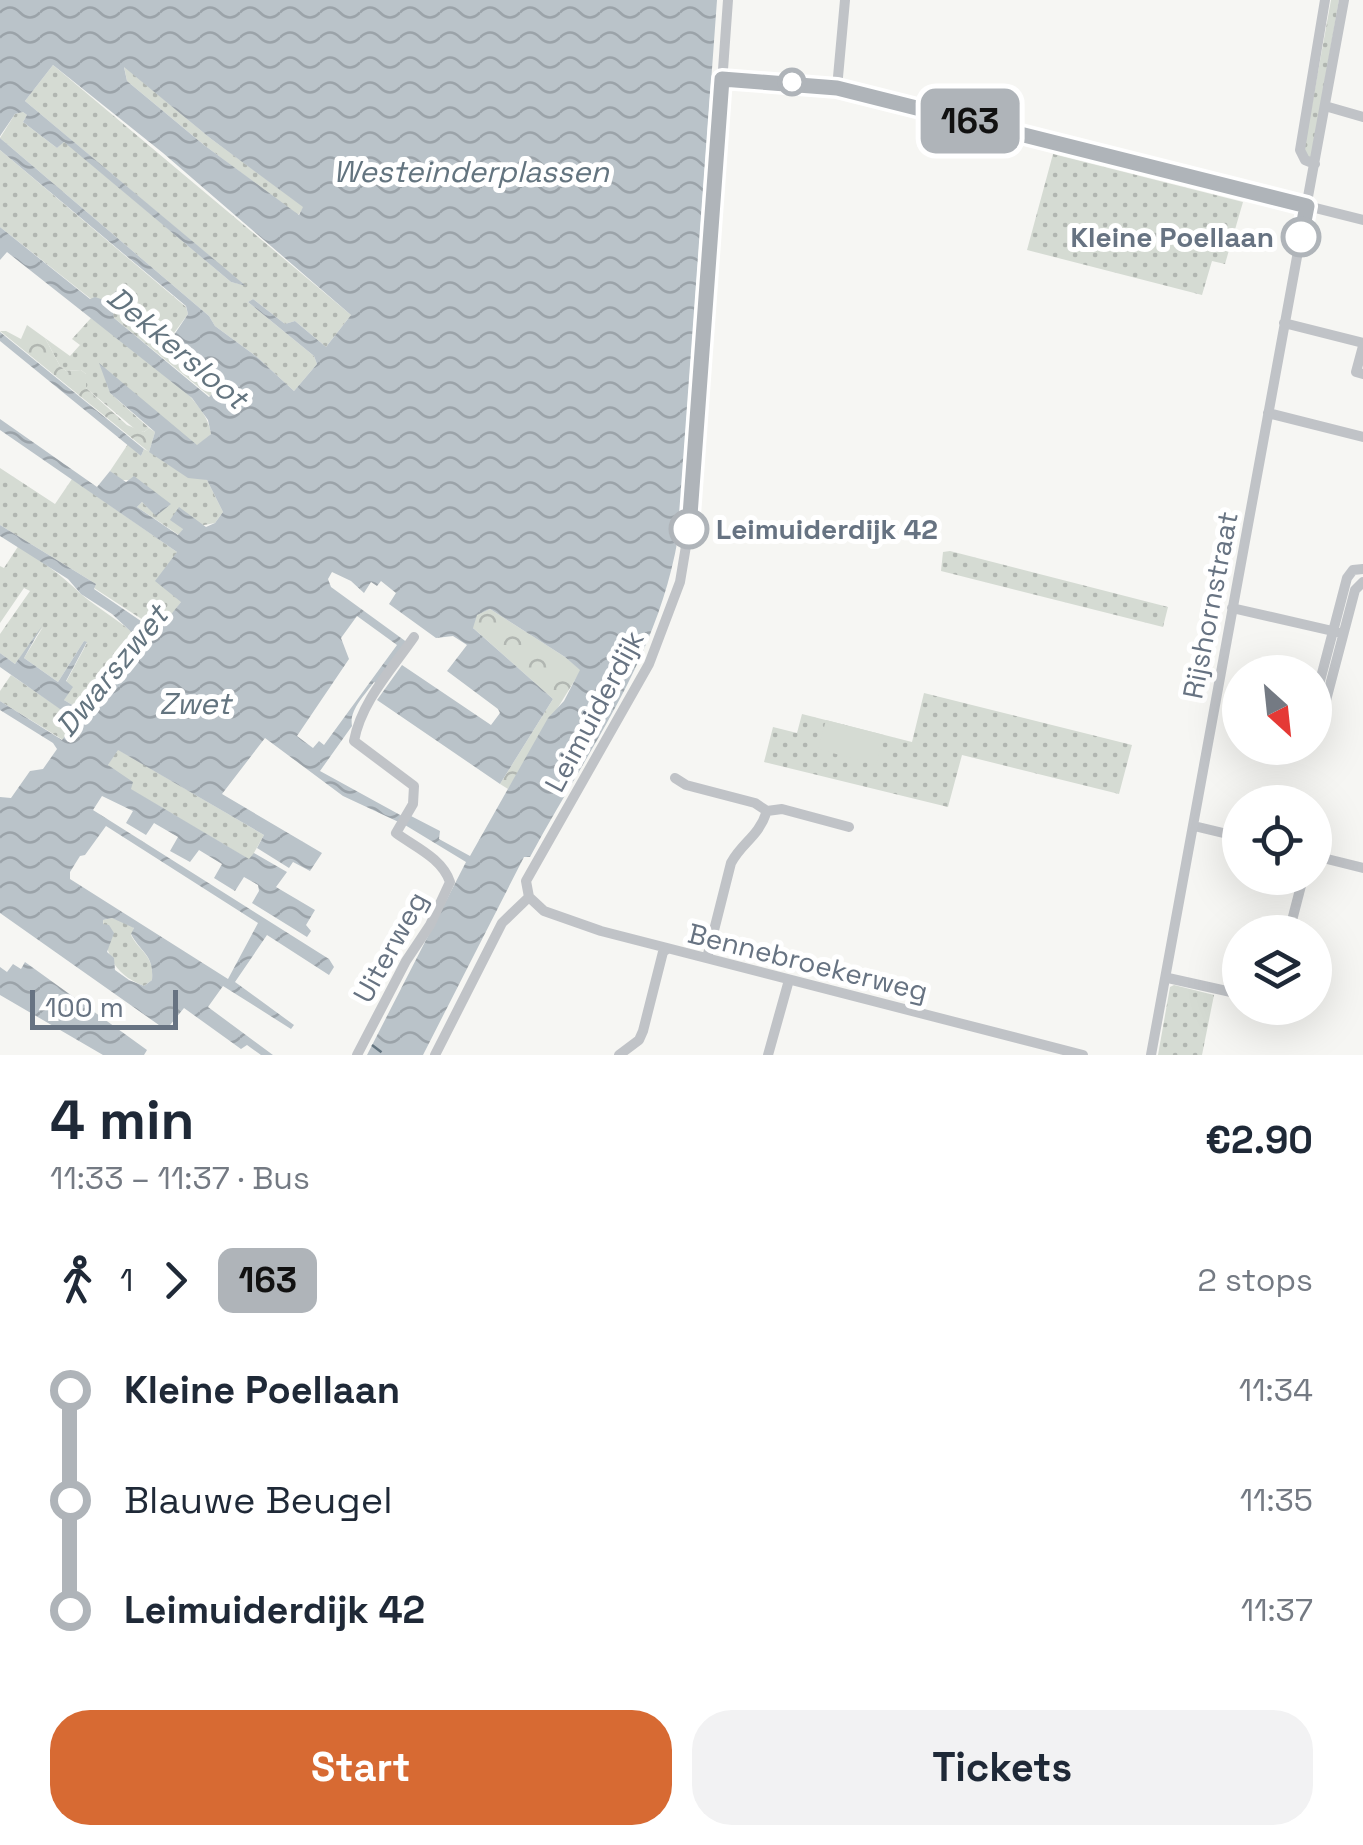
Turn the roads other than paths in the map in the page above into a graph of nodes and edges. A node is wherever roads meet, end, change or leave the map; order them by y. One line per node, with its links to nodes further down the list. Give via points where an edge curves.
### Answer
1 (728, 0): 5 (street, Leimuiderdijk)
2 (845, 0): 6 (street)
3 (1325, 0): 9 (street, Rijshornstraat, via 1300,150)
4 (1344, 0): 7 (street, Rijshornstraat)
5 (722, 79): 6 (street); 31 (street, Leimuiderdijk, via 691,516 680,582 649,664 526,881)
6 (837, 88): 10 (street)
7 (1325, 106): 8 (street); 9 (street, Rijshornstraat)
8 (1363, 117)
9 (1315, 164): 10 (street, Rijshornstraat)
10 (1307, 206): 11 (street); 12 (street, Rijshornstraat)
11 (1363, 220)
12 (1284, 323): 13 (street); 15 (street, Rijshornstraat)
13 (1363, 344): 14 (street, via 1356,372)
14 (1363, 374)
15 (1268, 413): 16 (street); 19 (street, Rijshornstraat)
16 (1363, 436)
17 (1358, 570): 18 (street); 20 (street, via 1347,578)
18 (1361, 583): 20 (street)
19 (1232, 608): 20 (street); 27 (street, Rijshornstraat)
20 (1338, 632): 22 (street); 23 (street)
21 (414, 637): 37 (street, Uiterweg, via 370,701 354,742 414,786 396,834 438,862 450,882)
22 (1330, 655)
23 (1332, 662)
24 (674, 778): 25 (street)
25 (767, 811): 26 (street); 33 (street, via 755,837 731,862)
26 (849, 826)
27 (1194, 826): 28 (street); 34 (street, Rijshornstraat)
28 (1222, 832)
29 (1332, 860): 30 (street)
30 (1363, 868)
31 (528, 897): 32 (street, Bennebroekerweg, via 568,922); 38 (street, via 502,924)
32 (668, 949): 33 (street, Bennebroekerweg); 39 (street, via 644,1031)
33 (706, 958): 35 (street, Bennebroekerweg)
34 (1168, 978): 36 (street); 42 (street, Rijshornstraat)
35 (788, 980): 40 (street); 41 (street, Bennebroekerweg)
36 (1222, 990)
37 (357, 1055)
38 (435, 1055)
39 (619, 1055)
40 (768, 1055)
41 (1083, 1055)
42 (1151, 1055)

